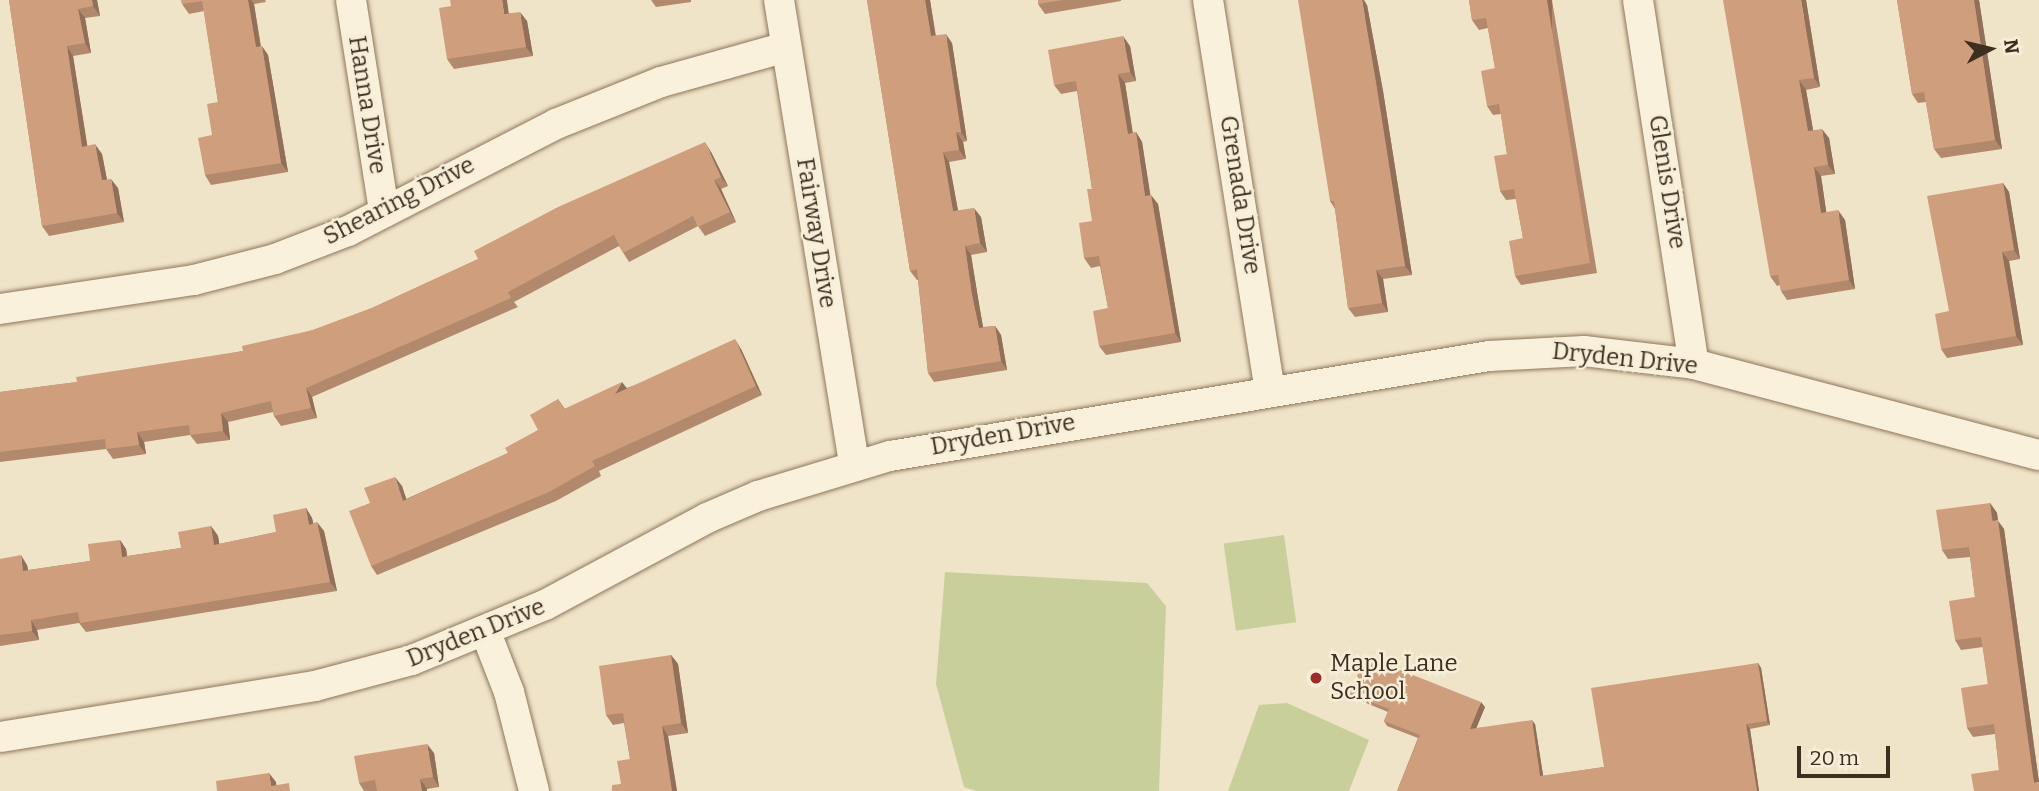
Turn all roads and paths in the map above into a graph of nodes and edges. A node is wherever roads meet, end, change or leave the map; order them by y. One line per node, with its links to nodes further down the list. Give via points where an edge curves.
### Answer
1 (351, 0): 6 (street, Hanna Drive)
2 (779, 0): 5 (street, Fairway Drive)
3 (1208, 0): 9 (street, Grenada Drive)
4 (1637, 0): 8 (street, Glenis Drive)
5 (786, 47): 6 (street, Shearing Drive, via 622,97 479,160); 11 (street, Fairway Drive)
6 (384, 211): 7 (street, Shearing Drive, via 312,246 238,270)
7 (0, 309)
8 (1694, 364): 9 (street, Dryden Drive, via 1594,351 1542,350); 10 (street, Dryden Drive)
9 (1270, 391): 11 (street, Dryden Drive, via 964,441)
10 (2039, 455)
11 (854, 465): 12 (street, Dryden Drive, via 707,518)
12 (486, 633): 13 (street, Dryden Drive, via 370,673 315,686); 14 (street, via 509,692)
13 (0, 737)
14 (534, 791)

